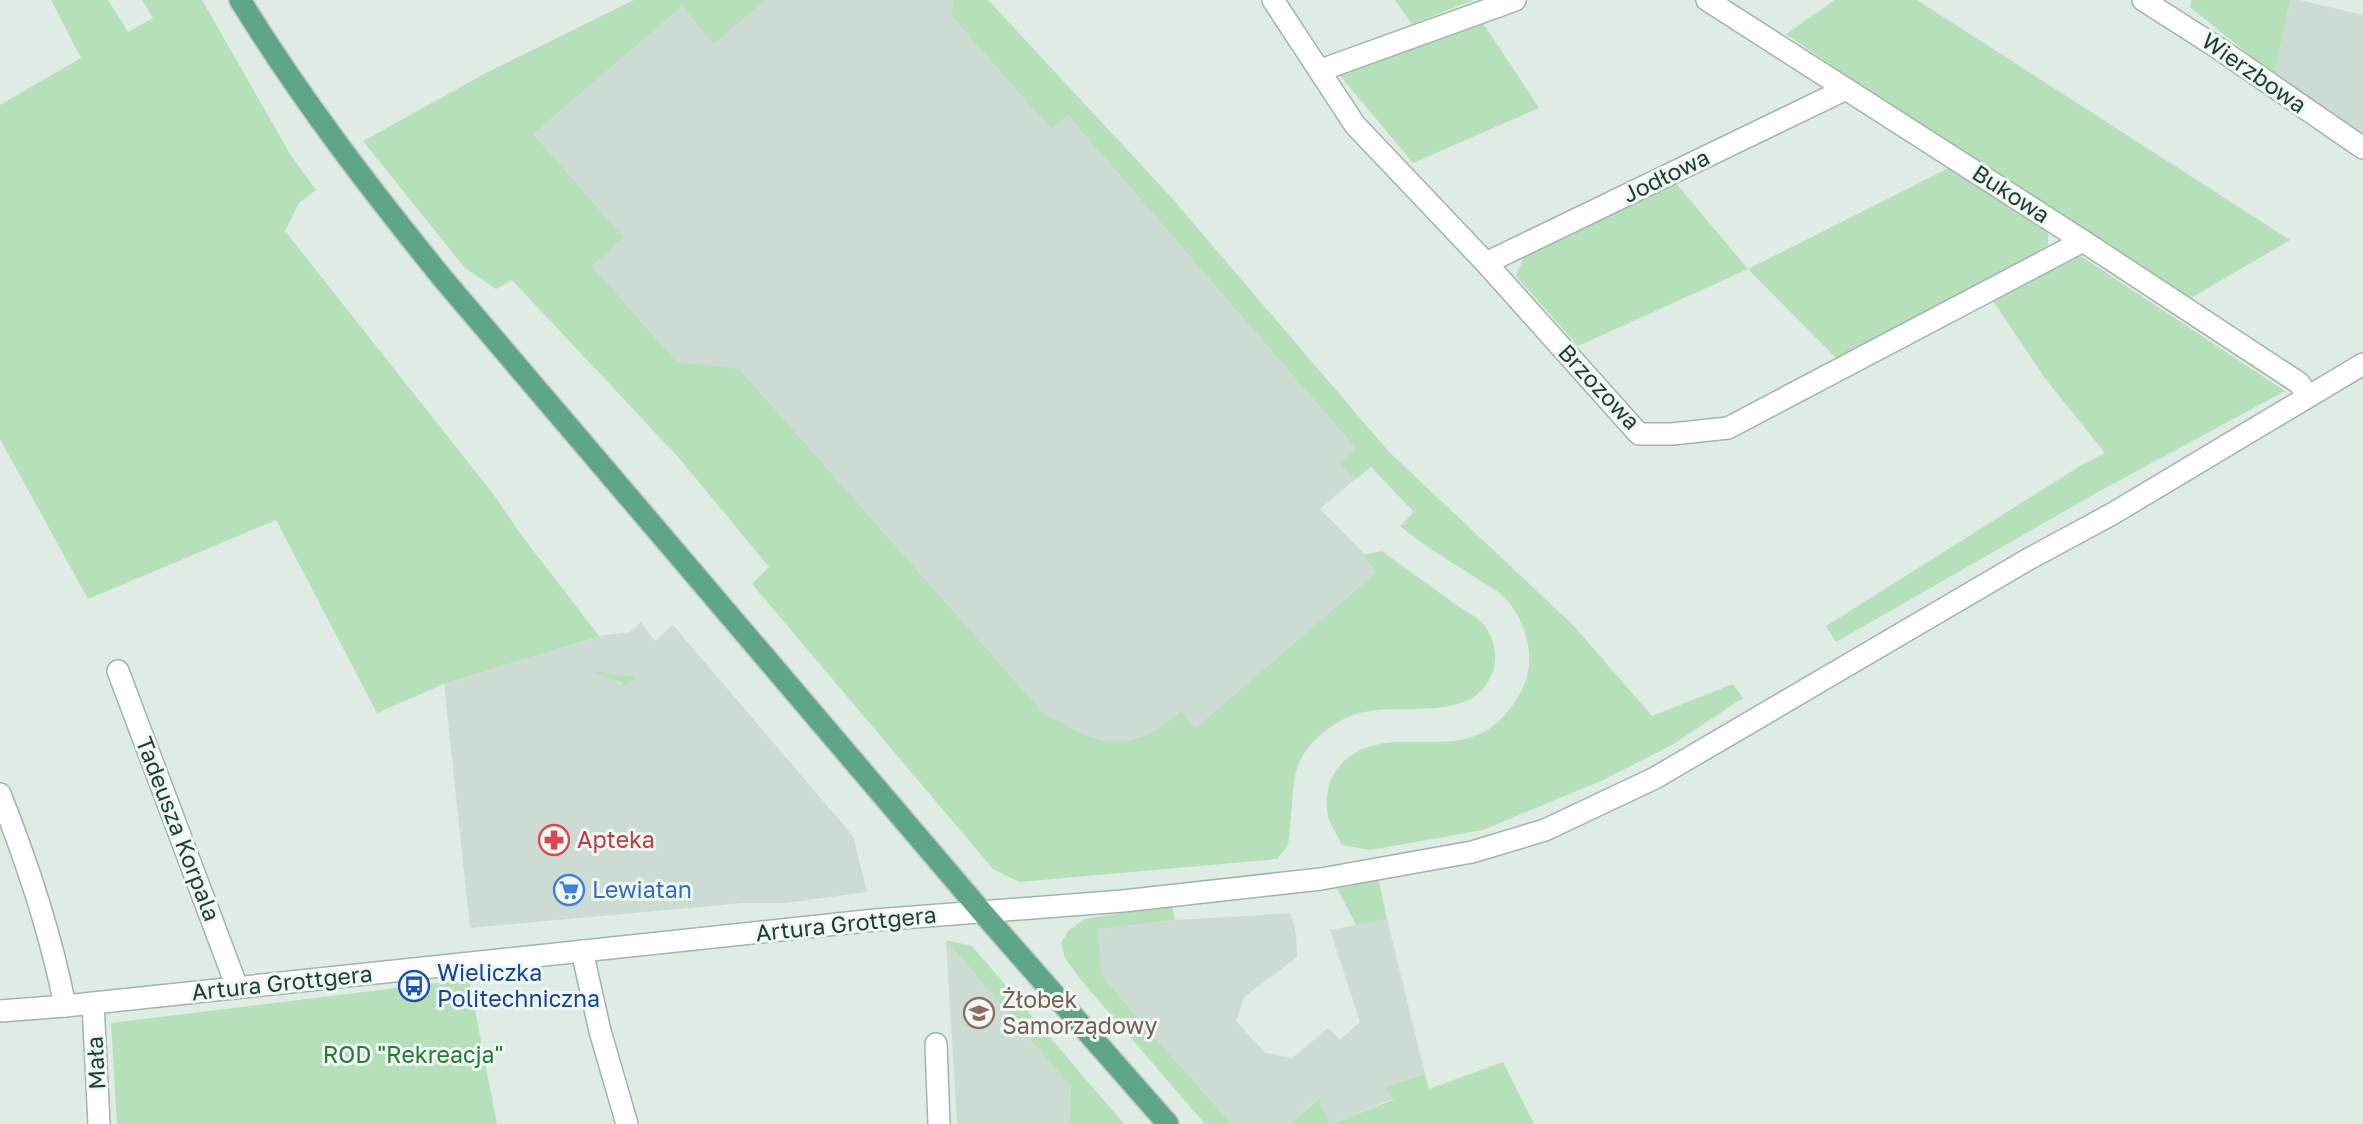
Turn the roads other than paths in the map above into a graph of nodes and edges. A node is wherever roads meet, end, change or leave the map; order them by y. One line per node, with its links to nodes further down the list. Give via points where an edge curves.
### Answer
1 (240, 0): 15 (main road, via 376,197)
2 (1273, 0): 6 (street, Brzozowa)
3 (1515, 0): 6 (street)
4 (1707, 0): 7 (street, Bukowa)
5 (2143, 0): 8 (street, Wierzbowa)
6 (1321, 70): 10 (street, Brzozowa, via 1355,125)
7 (1846, 89): 9 (street, Bukowa); 10 (street, Jodłowa)
8 (2363, 148)
9 (2082, 241): 10 (street, Brzozowa, via 1728,428 1672,434 1639,434); 12 (street, Bukowa, via 2299,383)
10 (1486, 264)
11 (2363, 364): 12 (street, Artura Grottgera)
12 (2308, 396): 15 (street, Artura Grottgera, via 1676,765 1545,830 1472,852 1321,878)
13 (118, 671): 17 (street, Tadeusza Korpala)
14 (0, 794): 19 (street, via 56,961)
15 (982, 912): 16 (street, Artura Grottgera); 25 (main road)
16 (582, 951): 17 (street, Artura Grottgera); 23 (street)
17 (237, 988): 18 (street, Artura Grottgera)
18 (93, 1003): 19 (street, Artura Grottgera); 22 (street, Mała)
19 (65, 1006): 20 (street, Artura Grottgera)
20 (0, 1011)
21 (936, 1044): 24 (street)
22 (99, 1124)
23 (627, 1124)
24 (939, 1124)
25 (1168, 1124)

